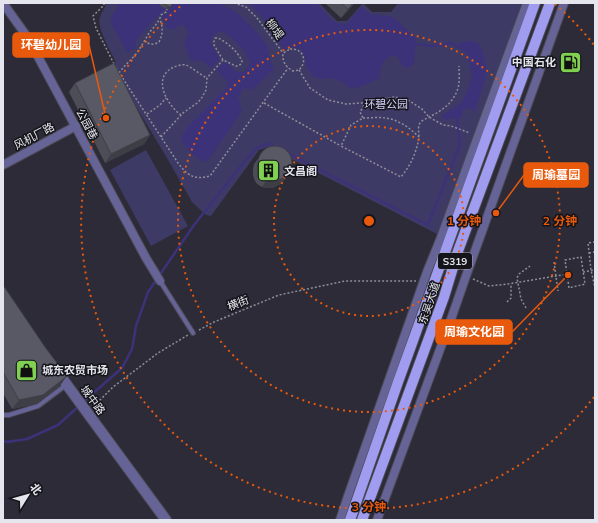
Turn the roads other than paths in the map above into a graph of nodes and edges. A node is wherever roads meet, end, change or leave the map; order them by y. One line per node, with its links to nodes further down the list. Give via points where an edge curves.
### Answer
1 (3, 3): 6 (street, 公园巷, via 28,38)
2 (527, 3): 14 (street, via 426,272)
3 (535, 3): 15 (main road, 东吴大道 / S319)
4 (550, 3): 16 (main road, 东吴大道 / S319)
5 (564, 3): 17 (street)
6 (76, 126): 7 (street, 风机厂路); 8 (street, 公园巷)
7 (3, 165)
8 (160, 281): 9 (lane)
9 (193, 333)
10 (49, 360): 11 (street, 城中路)
11 (66, 384): 12 (lane, via 38,406 9,416); 13 (street, 城中路)
12 (3, 415)
13 (166, 520)
14 (340, 520)
15 (350, 520)
16 (362, 520)
17 (377, 520)

